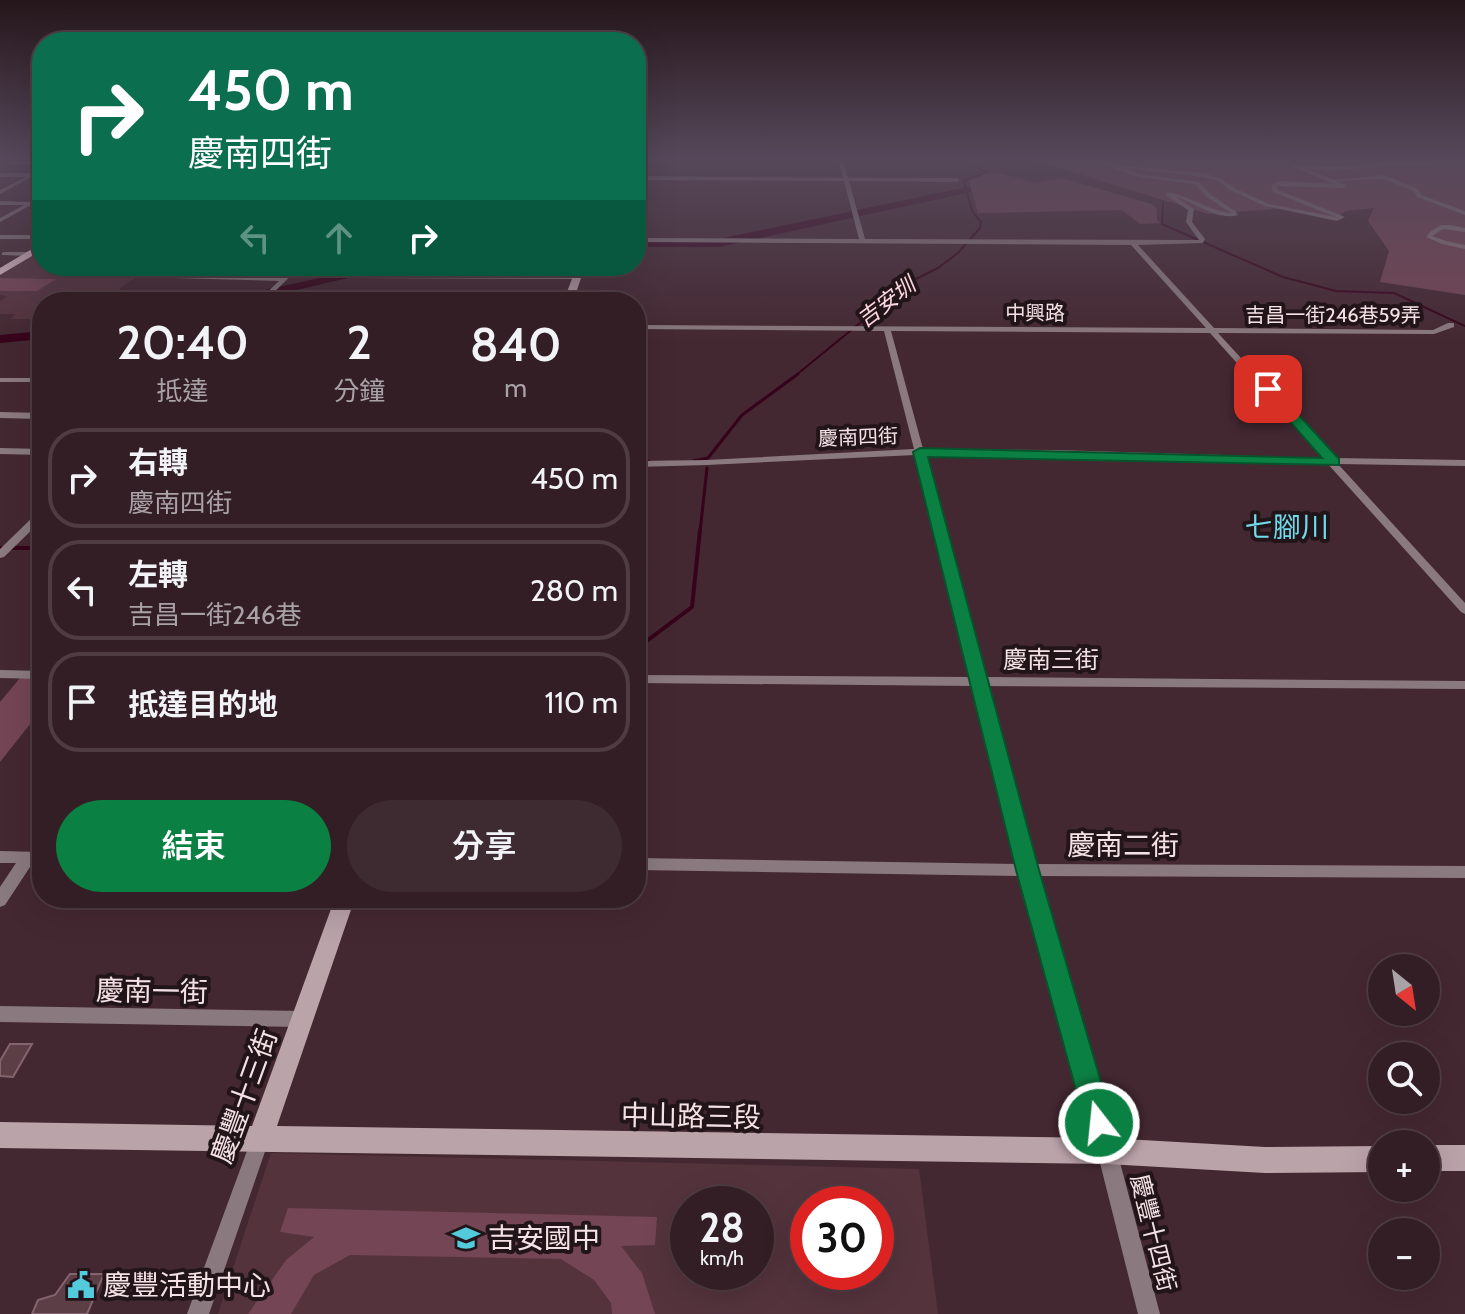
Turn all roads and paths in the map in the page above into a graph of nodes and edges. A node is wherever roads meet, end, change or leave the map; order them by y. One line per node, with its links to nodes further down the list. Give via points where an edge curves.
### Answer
1 (858, 219): 7 (street)
2 (1189, 219): 8 (street, via 1201,242)
3 (1465, 230): 9 (street, via 1448,225 1428,236)
4 (0, 237): 5 (street)
5 (32, 240)
6 (646, 240): 7 (street)
7 (863, 242): 8 (street)
8 (1133, 243): 25 (street)
9 (1465, 247)
10 (32, 249): 12 (main road)
11 (1, 253): 12 (street)
12 (25, 254): 13 (main road); 14 (main road)
13 (0, 266)
14 (0, 272)
15 (175, 276): 19 (street)
16 (288, 276): 19 (street)
17 (358, 277): 18 (street)
18 (576, 277): 21 (street)
19 (285, 279): 20 (street)
20 (270, 292)
21 (571, 292)
22 (1451, 325): 25 (street, 吉昌一街246巷59弄, via 1434,332)
23 (646, 327): 24 (street, 中興路)
24 (887, 329): 25 (street, 中興路); 32 (street, 慶豐十四街)
25 (1213, 330): 33 (street)
26 (0, 380): 27 (street)
27 (32, 380)
28 (0, 415): 29 (street)
29 (32, 416)
30 (0, 451): 31 (street)
31 (32, 452)
32 (920, 452): 33 (street, 慶南四街); 35 (street, 慶南四街); 42 (street, 慶豐十四街)
33 (1334, 462): 34 (street, 慶南四街); 38 (street)
34 (1465, 463)
35 (646, 464)
36 (32, 524): 37 (street)
37 (0, 555)
38 (1465, 610)
39 (0, 674): 40 (street)
40 (32, 675)
41 (646, 679): 42 (street, 慶南三街)
42 (979, 682): 43 (street, 慶南三街); 48 (street, 慶豐十四街)
43 (1465, 685)
44 (0, 857): 45 (street)
45 (32, 858)
46 (32, 862): 50 (street)
47 (646, 864): 48 (street, 慶南二街)
48 (1027, 870): 49 (street, 慶南二街); 56 (street, 慶豐十四街)
49 (1465, 872)
50 (0, 900)
51 (342, 908): 53 (street, 慶豐十三街)
52 (0, 1014): 53 (street, 慶南一街)
53 (304, 1019): 55 (street, 慶豐十三街)
54 (0, 1135): 55 (street, 中山路三段)
55 (260, 1140): 56 (street, 中山路三段); 60 (street, 慶豐十三街)
56 (1107, 1151): 59 (street, 中山路三段, via 1265,1160); 61 (street, 慶豐十四街)
57 (1440, 1158): 58 (street)
58 (1465, 1158)
59 (1368, 1159)
60 (198, 1314)
61 (1149, 1314)

